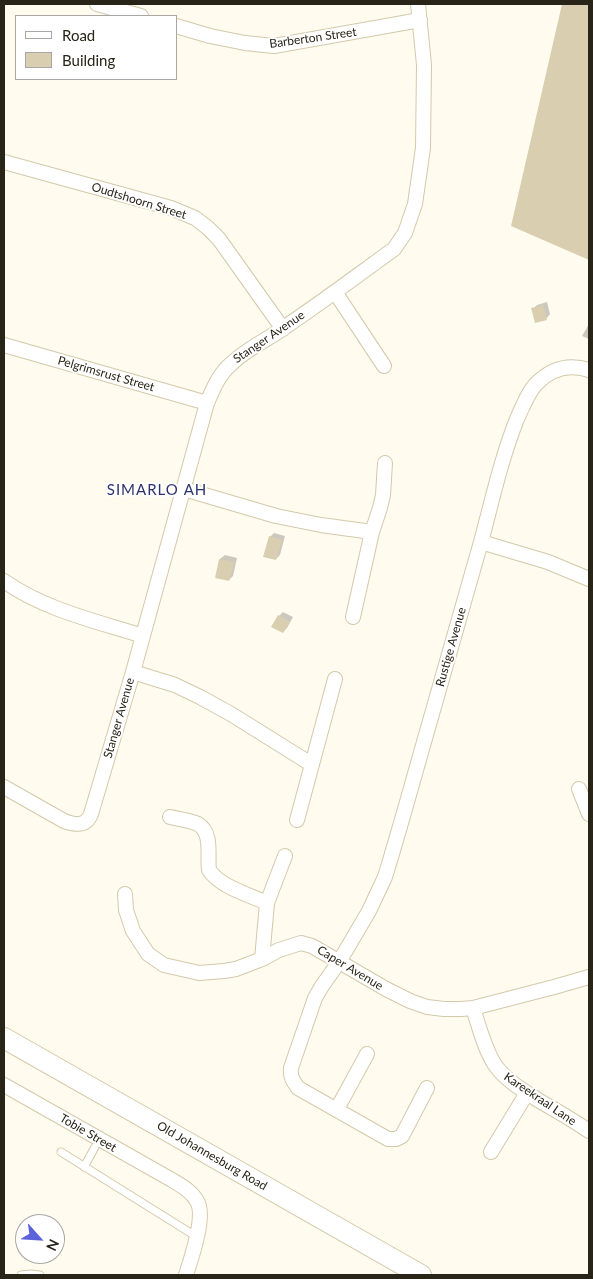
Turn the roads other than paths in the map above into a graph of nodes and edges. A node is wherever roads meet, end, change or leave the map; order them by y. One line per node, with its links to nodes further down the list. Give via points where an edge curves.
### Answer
1 (97, 4): 3 (street)
2 (418, 4): 4 (street, Stanger Avenue)
3 (137, 15)
4 (420, 20): 5 (street, Barberton Street, via 274,46 245,44); 7 (street, Stanger Avenue, via 424,66 423,148 411,219 394,249)
5 (178, 27)
6 (4, 162): 8 (street, Oudtshoorn Street, via 171,208 195,218 219,239)
7 (335, 292): 8 (street, Stanger Avenue); 10 (street)
8 (283, 329): 12 (street, Stanger Avenue, via 232,363 219,379)
9 (4, 345): 12 (street, Pelgrimsrust Street)
10 (384, 366)
11 (589, 370): 16 (street, Rustige Avenue, via 572,366 549,373 528,394 511,434)
12 (208, 403): 14 (street, Stanger Avenue)
13 (385, 463): 15 (street, via 382,501)
14 (184, 488): 15 (street, via 276,516); 20 (street, Stanger Avenue)
15 (372, 532): 19 (street)
16 (481, 542): 17 (street, via 548,562); 33 (street, Rustige Avenue, via 385,877)
17 (589, 579)
18 (4, 581): 20 (street, via 53,608)
19 (353, 617)
20 (143, 636): 21 (street, Stanger Avenue)
21 (133, 672): 23 (street, via 175,685 200,697); 24 (street, Stanger Avenue, via 87,821 80,825 72,824)
22 (335, 679): 23 (street)
23 (311, 764): 28 (street)
24 (4, 786)
25 (579, 789): 26 (street)
26 (589, 814)
27 (170, 816): 31 (street, via 198,824 204,831 212,875 224,884)
28 (297, 820)
29 (285, 856): 31 (street)
30 (125, 894): 32 (street, Caper Avenue, via 133,931 148,954 164,965 209,973 236,969)
31 (267, 903): 32 (street)
32 (262, 959): 33 (street, Caper Avenue, via 301,943)
33 (339, 962): 35 (street, Caper Avenue, via 386,989 427,1007); 41 (street, Rustige Avenue, via 316,998 290,1074 298,1088)
34 (589, 977): 35 (street, Caper Avenue)
35 (473, 1008): 40 (street, Kareekraal Lane, via 494,1063 502,1074)
36 (4, 1038): 51 (main road, Old Johannesburg Road)
37 (367, 1054): 41 (street)
38 (4, 1085): 47 (street, Tobie Street, via 184,1188 199,1204)
39 (427, 1088): 41 (street, Rustige Avenue, via 402,1136 396,1140 388,1139)
40 (527, 1093): 42 (street, Kareekraal Lane); 45 (street)
41 (337, 1109)
42 (589, 1131)
43 (95, 1147): 46 (lane)
44 (61, 1152): 46 (lane)
45 (491, 1152)
46 (84, 1166): 47 (lane)
47 (197, 1237): 50 (street)
48 (20, 1275): 49 (lane)
49 (40, 1275)
50 (186, 1275)
51 (420, 1275)

